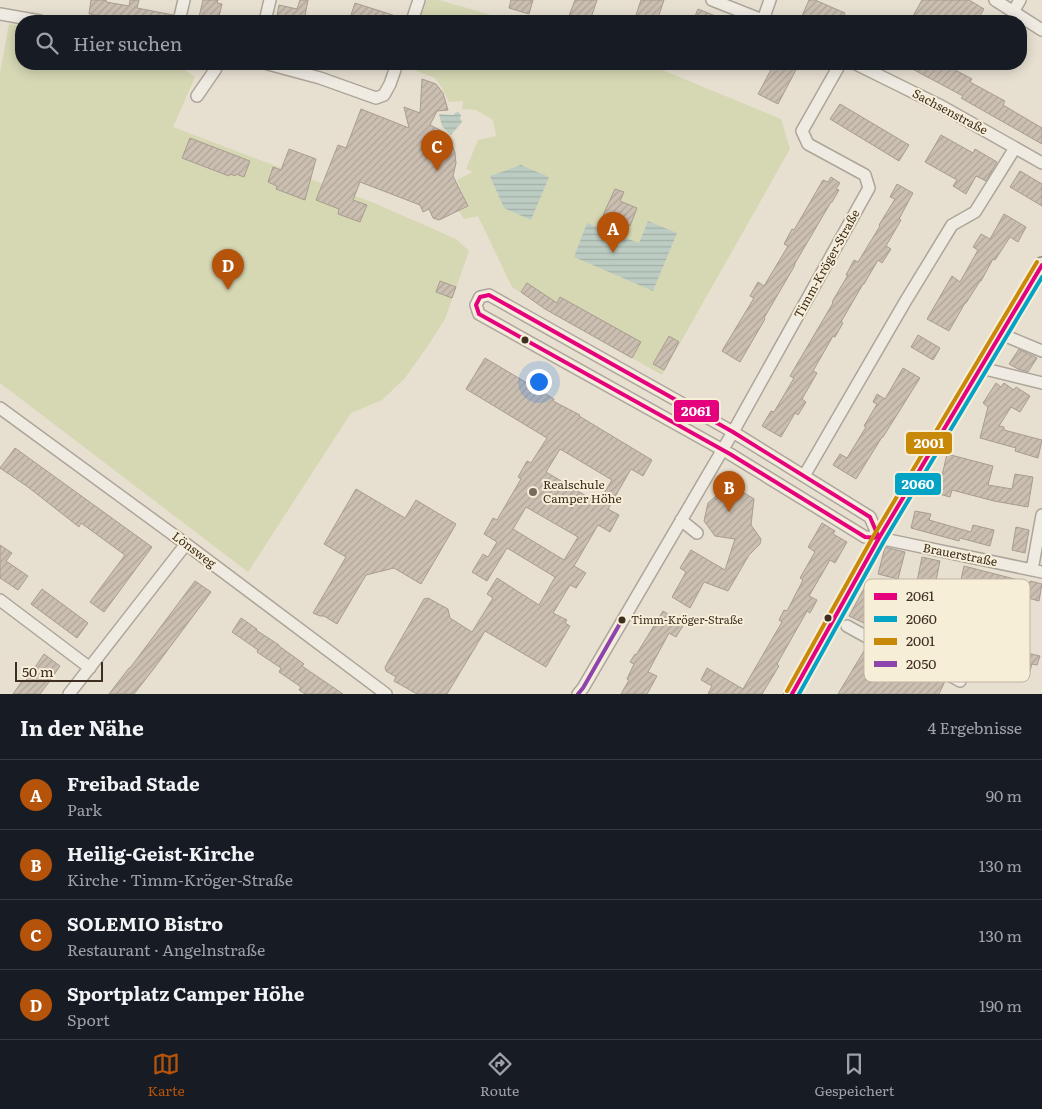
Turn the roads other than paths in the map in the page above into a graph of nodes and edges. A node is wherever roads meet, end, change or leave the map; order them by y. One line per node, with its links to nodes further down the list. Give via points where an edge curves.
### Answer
1 (184, 0): 10 (street)
2 (270, 0): 11 (street)
3 (419, 0): 12 (street)
4 (712, 0): 13 (street)
5 (770, 0): 14 (street)
6 (994, 0): 8 (street)
7 (1020, 0): 8 (street)
8 (1013, 12): 15 (street)
9 (0, 14): 16 (street)
10 (180, 15)
11 (266, 15)
12 (414, 15)
13 (749, 15)
14 (766, 15)
15 (1018, 15)
16 (15, 17)
17 (1027, 21): 18 (street)
18 (1042, 30)
19 (215, 70): 24 (street)
20 (290, 70): 21 (street, via 376,98 384,95)
21 (395, 70)
22 (837, 70): 33 (street, Timm-Kröger-Straße, via 802,131 808,144 865,175 869,188)
23 (868, 70): 25 (street, Sachsenstraße)
24 (196, 96)
25 (1015, 148): 26 (street, Sachsenstraße); 35 (street, via 975,212 952,224)
26 (1042, 163)
27 (1042, 265): 28 (main road)
28 (1001, 334): 29 (street); 30 (main road)
29 (1042, 351)
30 (981, 368): 31 (street); 39 (main road)
31 (1042, 383)
32 (0, 408): 40 (street, Lönsweg)
33 (733, 432): 34 (street, Timm-Kröger-Straße); 34 (street, Brauerstraße, via 489,295 480,297 476,305 479,314); 35 (street)
34 (722, 450): 37 (street, Timm-Kröger-Straße); 39 (street, Brauerstraße, via 865,537)
35 (804, 476): 39 (street, via 870,517)
36 (1042, 515): 41 (street)
37 (681, 520): 38 (street); 48 (street, Timm-Kröger-Straße)
38 (697, 533)
39 (879, 538): 41 (street, Brauerstraße); 49 (main road)
40 (186, 544): 45 (street); 47 (street, Lönsweg)
41 (1037, 571)
42 (0, 600): 45 (street)
43 (847, 626): 44 (street)
44 (864, 635)
45 (90, 668): 46 (street)
46 (70, 694)
47 (386, 694)
48 (578, 694)
49 (792, 694)

